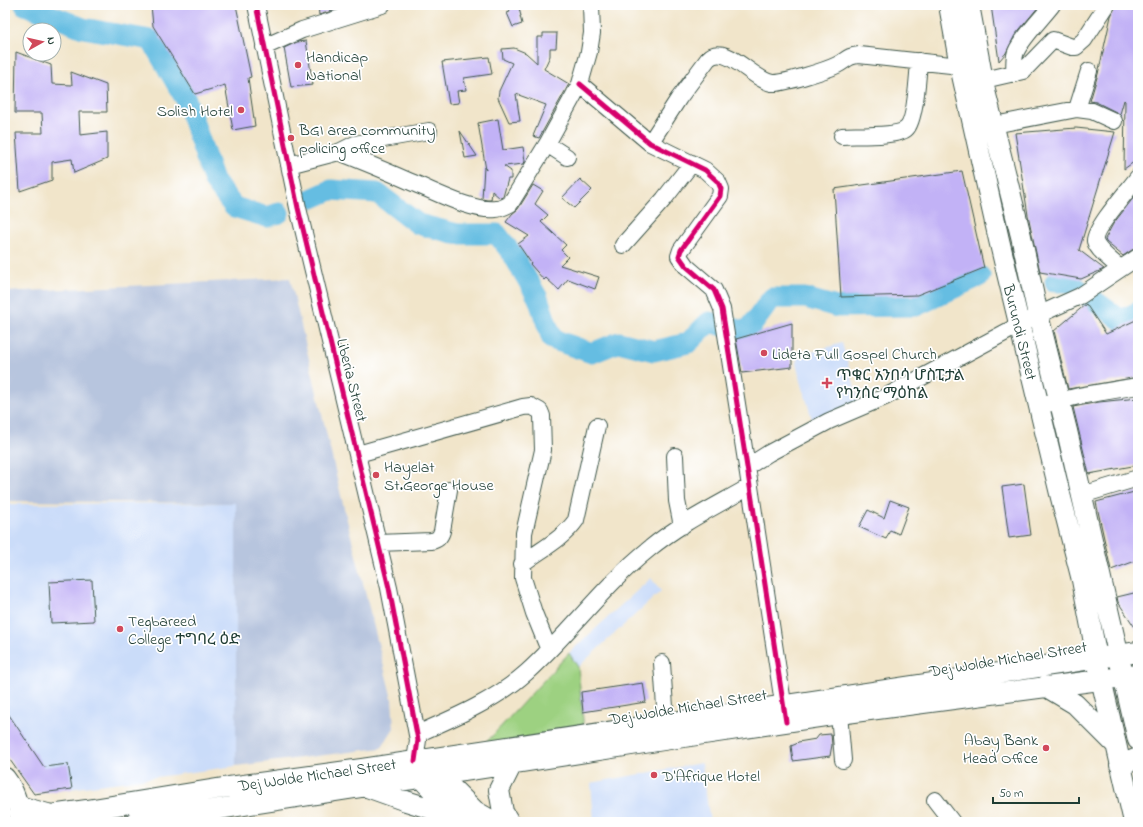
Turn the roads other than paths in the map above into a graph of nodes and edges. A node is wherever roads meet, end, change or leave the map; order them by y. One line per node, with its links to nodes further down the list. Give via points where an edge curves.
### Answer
1 (256, 5): 8 (street, Liberia Street)
2 (382, 5): 8 (street, via 302,30)
3 (591, 5): 14 (street, via 590,52)
4 (949, 5): 10 (main road, Burundi Street)
5 (969, 5): 13 (main road, Burundi Street)
6 (1052, 5): 12 (street, via 1016,52)
7 (1107, 5): 12 (street, via 1081,44 1072,47 1053,40 1026,68)
8 (264, 47): 26 (street, Liberia Street)
9 (919, 61): 10 (street); 19 (street, via 912,121 906,130 892,134); 20 (street, via 859,55 787,81 771,82 757,77 718,53 712,55 679,98)
10 (960, 66): 27 (main road, Burundi Street)
11 (1089, 71): 15 (street)
12 (1014, 74): 13 (street)
13 (984, 80): 17 (main road, Burundi Street)
14 (580, 84): 20 (street); 21 (street)
15 (1077, 109): 16 (street, via 1092,111); 17 (street)
16 (1114, 121)
17 (994, 125): 25 (main road, Burundi Street)
18 (429, 131): 22 (street, via 356,144)
19 (842, 136)
20 (650, 143): 24 (street)
21 (547, 144): 22 (street, via 510,204 496,210 477,207 441,195); 23 (street)
22 (340, 152): 26 (street)
23 (567, 157)
24 (692, 163): 29 (street); 40 (street, via 713,176 722,190 679,256 686,266 714,290 722,310)
25 (1003, 164): 27 (main road); 32 (main road, Burundi Street)
26 (289, 165): 38 (street, Liberia Street)
27 (983, 170): 33 (main road, Burundi Street)
28 (1138, 177): 31 (street, via 1096,233 1098,247)
29 (623, 245)
30 (1138, 257): 31 (street)
31 (1120, 268): 32 (street, via 1080,296)
32 (1038, 315): 33 (street); 35 (main road, Burundi Street)
33 (1020, 326): 36 (main road, Burundi Street); 40 (street, via 884,397 829,420)
34 (1138, 386): 35 (street)
35 (1060, 401): 36 (street); 44 (main road, Burundi Street)
36 (1039, 406): 50 (main road, Burundi Street, via 1082,580)
37 (597, 426): 47 (street, via 576,520 564,534)
38 (358, 454): 46 (street, Liberia Street); 47 (street, via 523,407 536,407 542,416 542,450 524,533)
39 (675, 456): 45 (street, via 677,501)
40 (747, 467): 42 (street)
41 (1138, 478): 44 (street)
42 (749, 487): 45 (street); 55 (street)
43 (449, 490): 46 (street, via 442,531 438,538)
44 (1082, 495): 49 (main road, Burundi Street)
45 (682, 526): 48 (street, via 648,549 625,570)
46 (378, 543): 59 (street, Liberia Street)
47 (522, 564): 48 (street, via 526,591)
48 (549, 650): 59 (street, via 527,672 497,695)
49 (1129, 653): 50 (main road, Dej Wolde Michael Street); 52 (main road, Burundi Street)
50 (1098, 657): 53 (main road, Burundi Street); 55 (main road, Dej Wolde Michael Street, via 936,683)
51 (662, 663): 57 (street)
52 (1131, 676): 53 (main road, Dej Wolde Michael Street); 58 (main road, Burundi Street)
53 (1101, 680): 54 (main road, Dej Wolde Michael Street); 60 (main road, Burundi Street)
54 (1045, 686): 56 (main road, Dej Wolde Michael Street); 60 (main road, via 1075,704)
55 (785, 713): 56 (main road, Dej Wolde Michael Street); 57 (main road, Dej Wolde Michael Street)
56 (839, 714): 63 (street)
57 (669, 731): 61 (main road, Dej Wolde Michael Street)
58 (1138, 734)
59 (418, 737): 65 (street, Liberia Street)
60 (1116, 744): 64 (main road, Burundi Street)
61 (512, 754): 65 (main road, Dej Wolde Michael Street); 75 (main road, via 499,790 503,812)
62 (1138, 758): 64 (main road)
63 (843, 760)
64 (1120, 765): 77 (main road, Burundi Street)
65 (427, 768): 67 (main road, Dej Wolde Michael Street); 68 (main road, Dej Wolde Michael Street); 72 (main road); 74 (main road, via 475,811)
66 (5, 778): 71 (main road, via 14,793)
67 (367, 786): 70 (main road, Dej Wolde Michael Street); 72 (main road)
68 (229, 787): 70 (main road); 71 (main road, Dej Wolde Michael Street, via 51,815)
69 (935, 800): 76 (street)
70 (232, 807): 73 (main road, Dej Wolde Michael Street)
71 (19, 814)
72 (463, 820)
73 (136, 822)
74 (494, 822)
75 (509, 822)
76 (952, 822)
77 (1134, 822)

